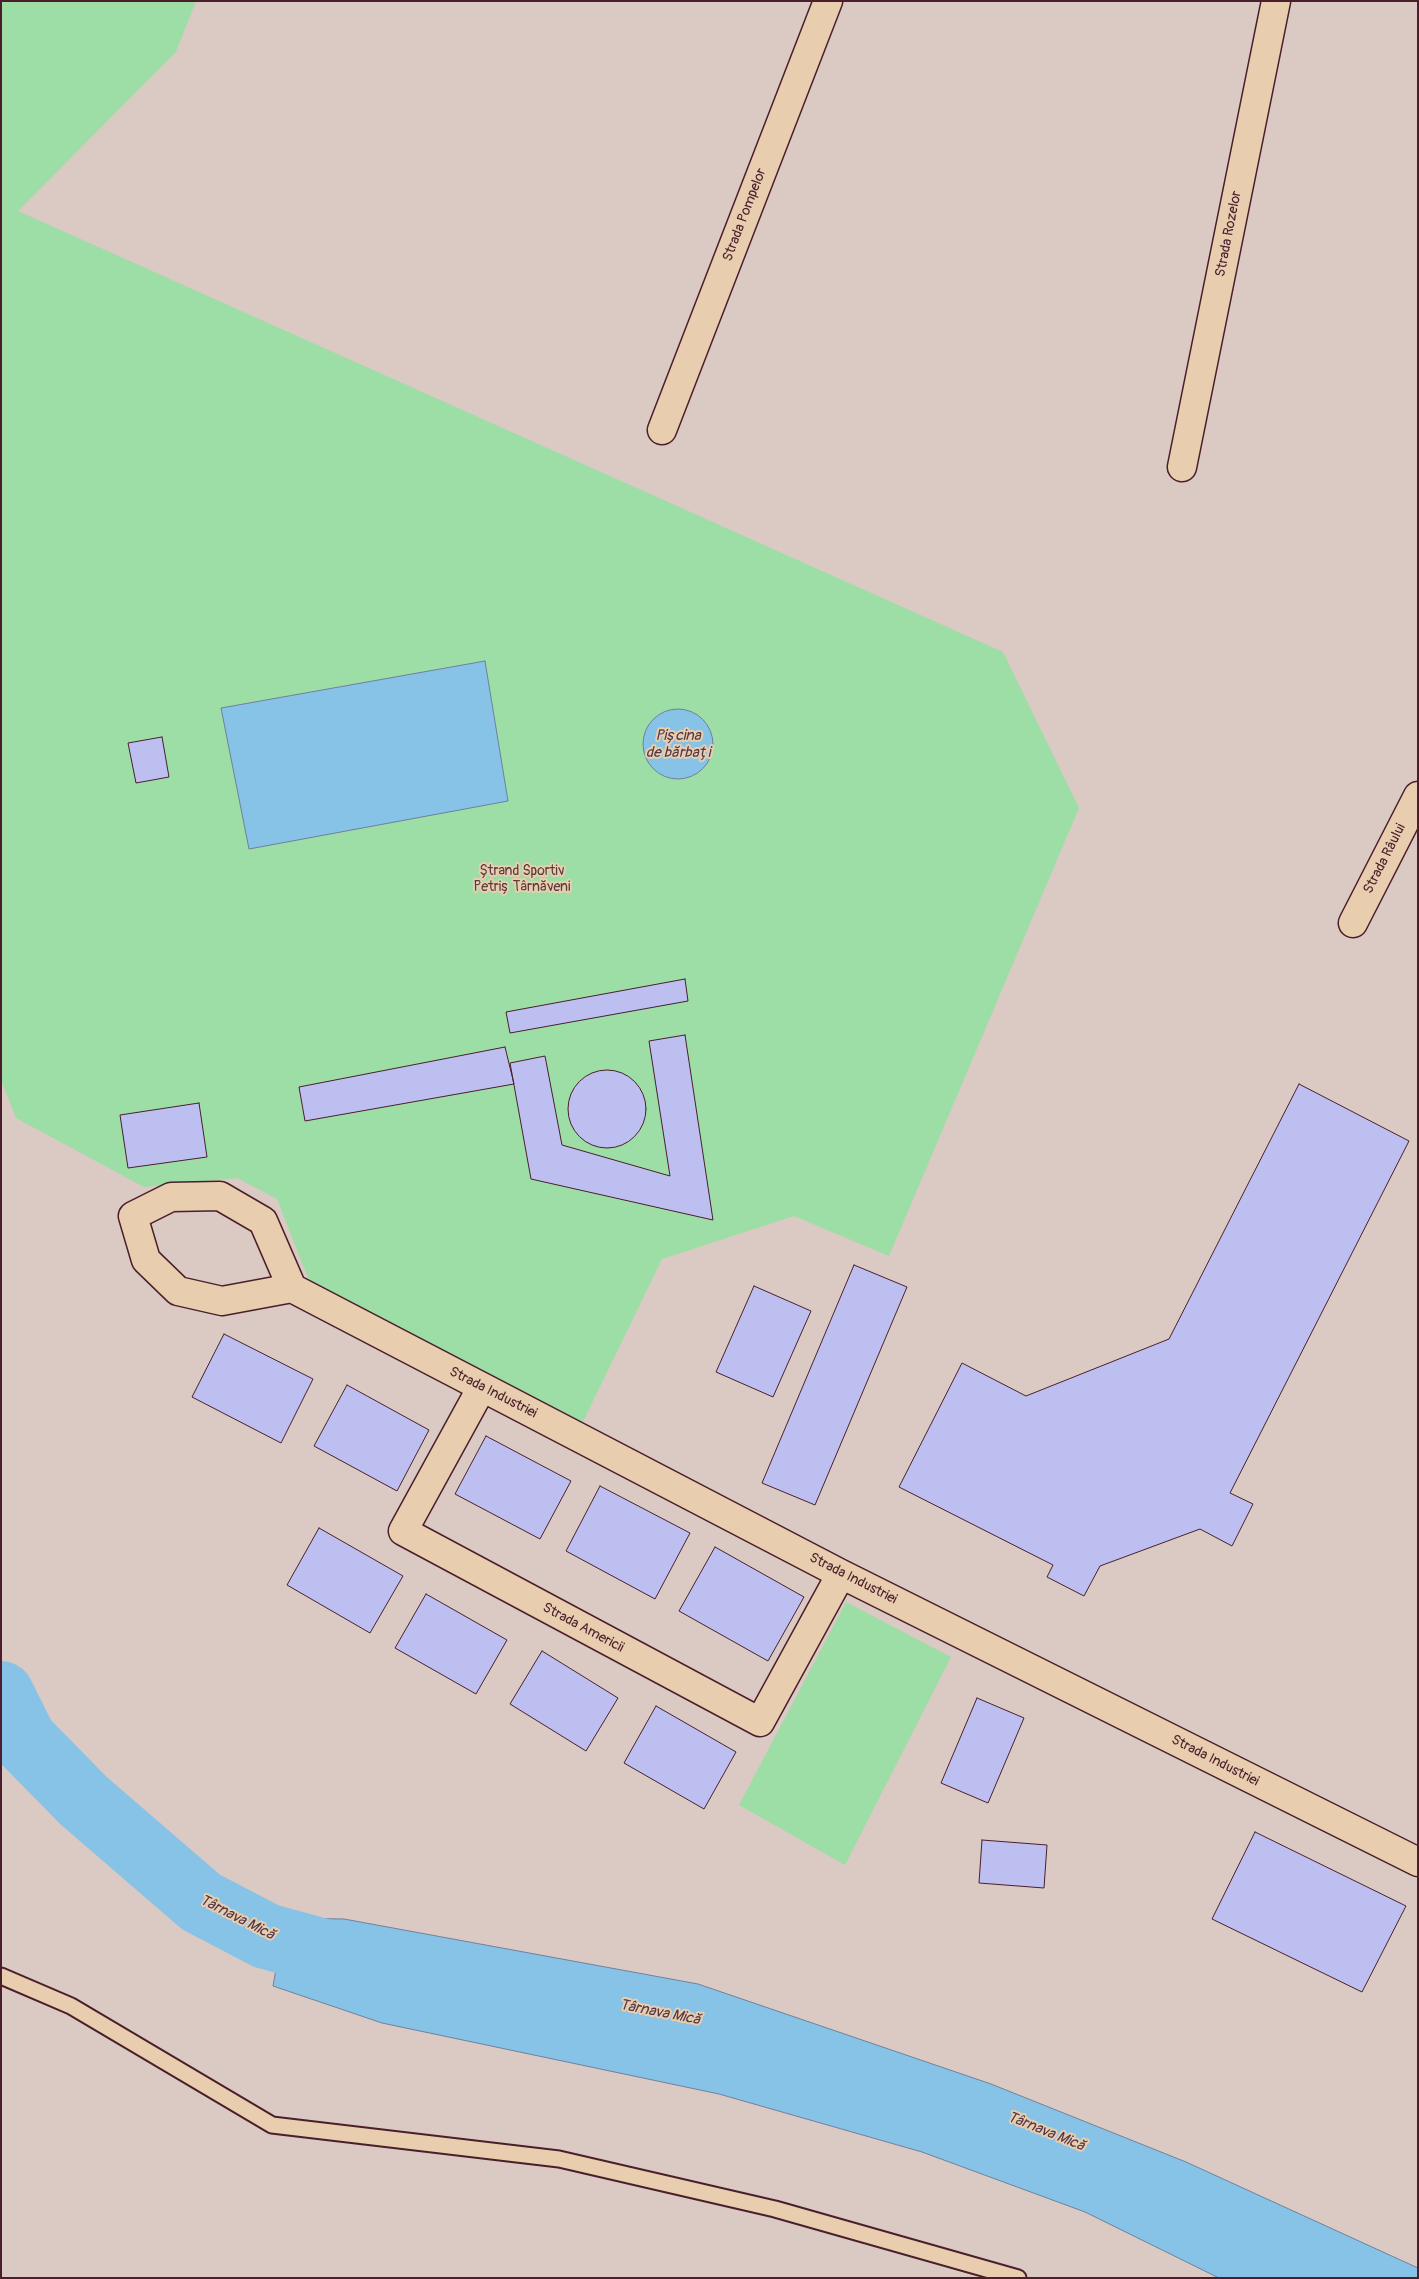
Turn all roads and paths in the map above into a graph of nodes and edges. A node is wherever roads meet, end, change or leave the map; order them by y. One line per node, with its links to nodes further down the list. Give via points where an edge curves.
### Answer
1 (828, 1): 3 (street, Strada Pompelor)
2 (1276, 1): 4 (street, Strada Rozelor)
3 (662, 430)
4 (1182, 467)
5 (1418, 796): 6 (street, Strada Râului)
6 (1353, 923)
7 (292, 1288): 7 (street, via 262,1221 220,1196 171,1197 133,1216 146,1260 178,1291 222,1301); 8 (street, Strada Industriei)
8 (482, 1387): 9 (street, Strada Industriei); 9 (street, Strada Americii, via 403,1532 760,1722)
9 (841, 1574): 10 (street, Strada Industriei)
10 (1418, 1862)
11 (1, 1976): 12 (lane, via 71,2006 272,2125 559,2159 774,2209)
12 (1018, 2278)

